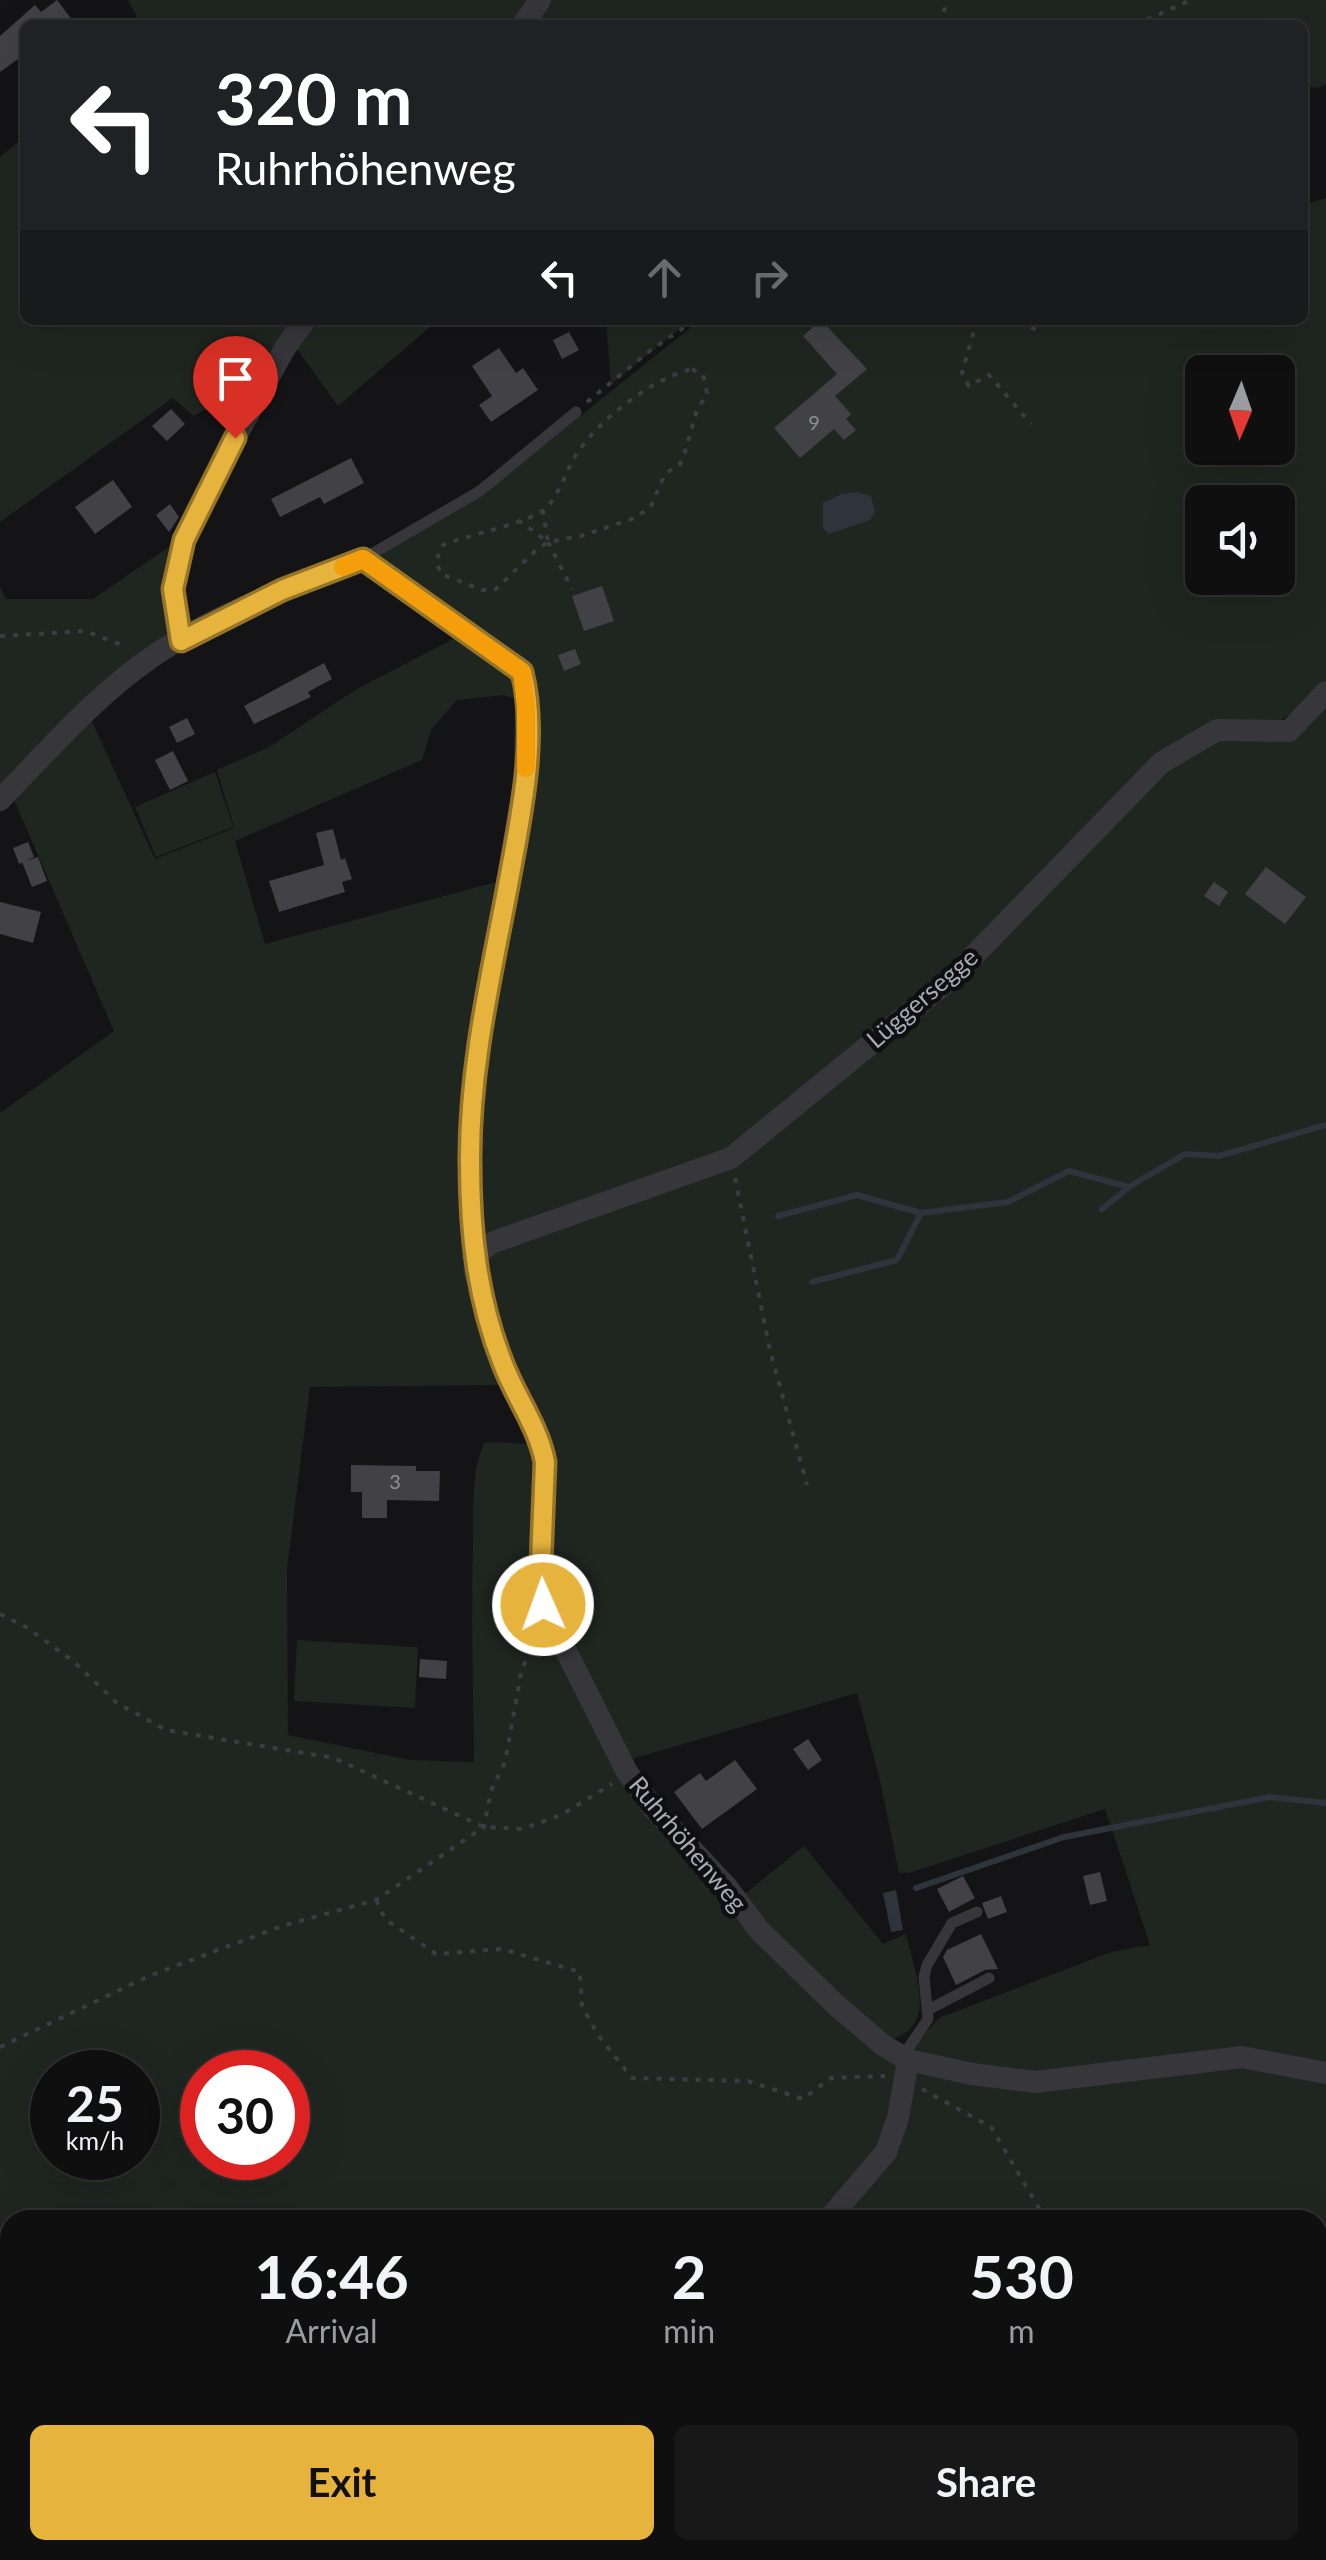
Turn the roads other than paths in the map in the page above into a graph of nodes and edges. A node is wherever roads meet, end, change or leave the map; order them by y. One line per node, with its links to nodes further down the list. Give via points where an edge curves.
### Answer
1 (302, 325): 4 (street, via 184,540 173,589)
2 (576, 412): 3 (lane, via 480,491)
3 (363, 559): 4 (street, via 282,590); 7 (street, Ruhrhöhenweg, via 518,668 524,679 523,793 476,1062)
4 (181, 641): 6 (street, via 92,706)
5 (1326, 692): 7 (street, Lüggersegge, via 1289,731 1217,730 1160,763 954,976 731,1158 492,1243)
6 (0, 800)
7 (473, 1258): 11 (street, Ruhrhöhenweg, via 502,1363 545,1462 540,1589 553,1628 627,1772 758,1930)
8 (977, 1912): 10 (lane, via 952,1922 927,1965)
9 (989, 1978): 10 (lane)
10 (928, 2010): 11 (lane)
11 (905, 2065): 12 (street, Ruhrhöhenweg, via 1036,2082 1242,2057); 13 (street, via 886,2152)
12 (1326, 2073)
13 (837, 2210)

